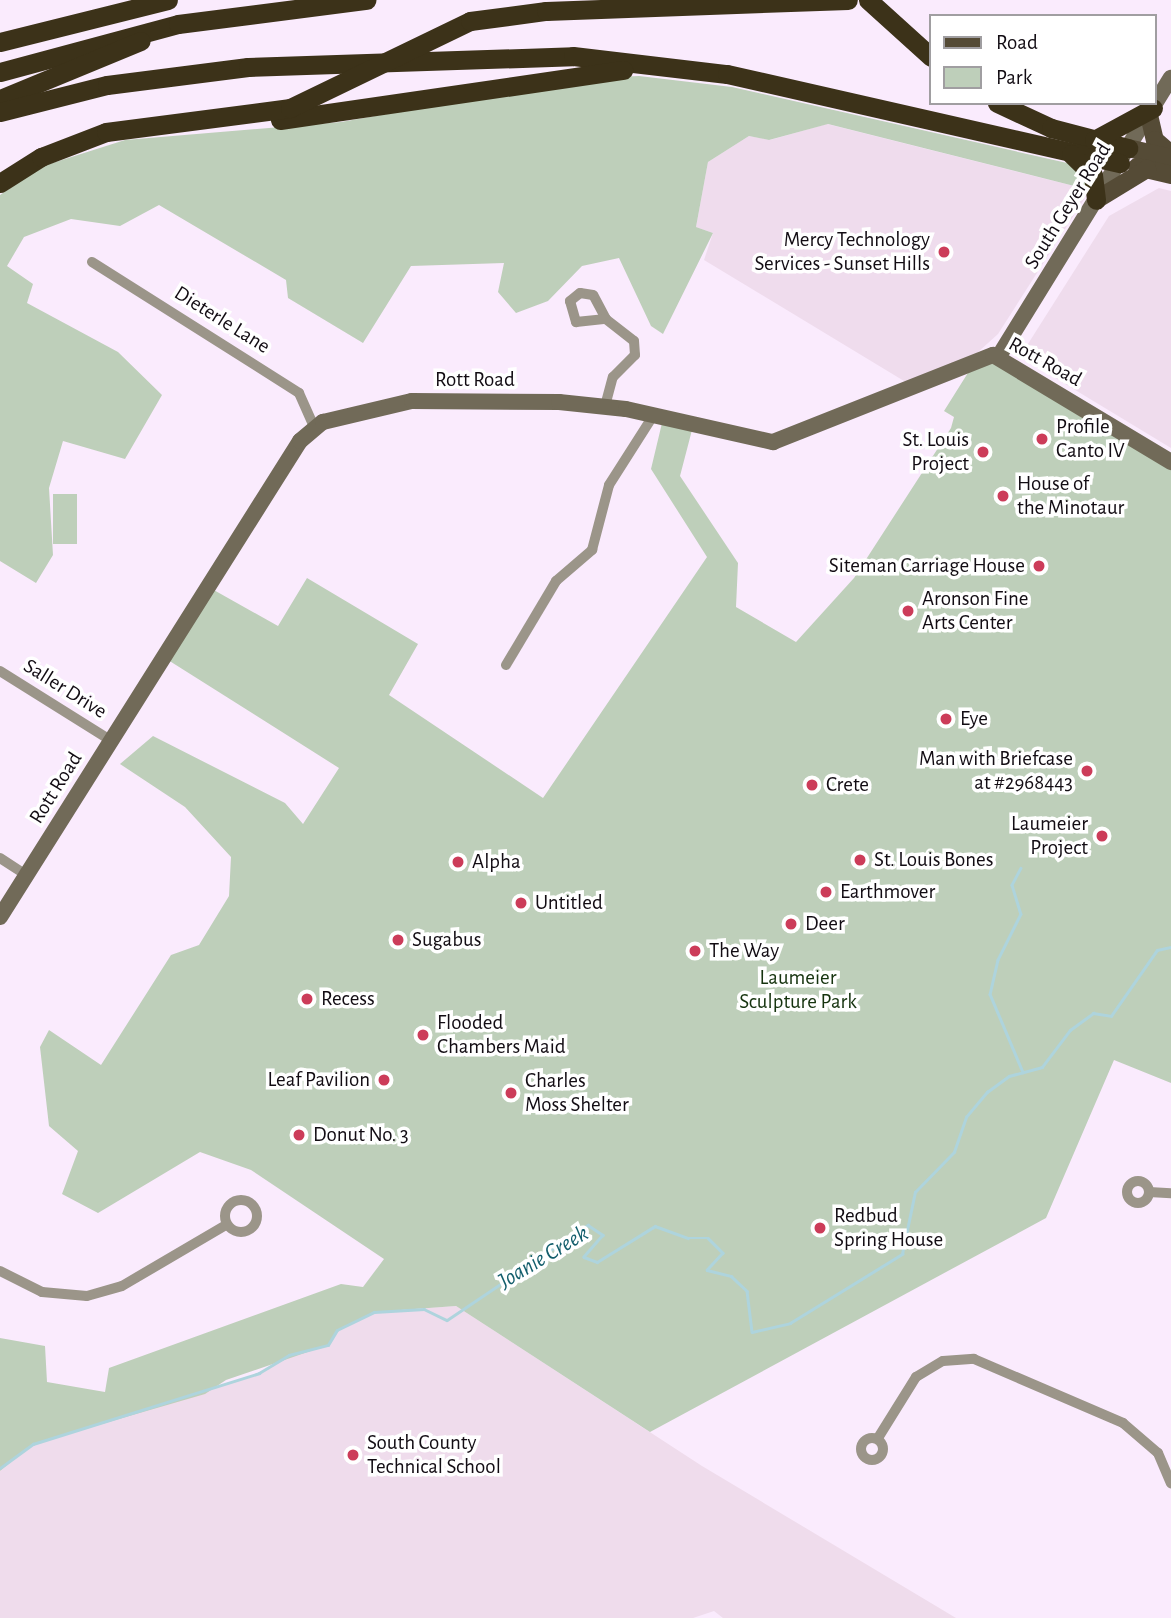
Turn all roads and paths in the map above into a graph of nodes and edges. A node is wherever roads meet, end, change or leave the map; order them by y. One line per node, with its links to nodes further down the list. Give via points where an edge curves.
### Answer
1 (104, 0): 7 (highway)
2 (168, 0): 7 (highway)
3 (366, 0): 6 (highway)
4 (848, 0): 19 (highway, via 508,14 426,37 366,74 290,108)
5 (868, 0): 9 (highway)
6 (178, 24): 11 (highway); 13 (highway)
7 (40, 30): 8 (highway)
8 (0, 42)
9 (930, 56)
10 (680, 67): 17 (highway, via 573,55 350,61 145,79); 19 (highway, via 559,75 302,118); 21 (highway)
11 (0, 72)
12 (1171, 78): 14 (street, South Geyer Road)
13 (0, 99)
14 (1157, 102)
15 (1002, 105): 20 (highway)
16 (1155, 105): 18 (street, South Geyer Road)
17 (0, 112)
18 (1151, 112): 20 (highway); 22 (street, South Geyer Road); 23 (main road, via 1155,140)
19 (188, 122): 26 (highway, via 86,138)
20 (1094, 140): 22 (highway)
21 (1067, 151): 22 (highway); 27 (highway, via 1093,176)
22 (1124, 156): 23 (main road); 24 (main road); 27 (street, South Geyer Road)
23 (1171, 156)
24 (1147, 169): 25 (main road); 27 (main road)
25 (1171, 175)
26 (0, 183)
27 (1096, 200): 30 (street, South Geyer Road)
28 (92, 262): 33 (street, Dieterle Lane, via 291,387)
29 (606, 319): 31 (street, via 627,331 635,355 613,377)
30 (999, 356): 32 (street, Rott Road, via 783,441 739,439); 34 (street, Rott Road)
31 (605, 406): 32 (street, Rott Road); 33 (street, Rott Road, via 412,401)
32 (653, 416): 35 (street, via 609,485 592,550 556,581)
33 (314, 426): 37 (street, Rott Road)
34 (1171, 462)
35 (506, 665)
36 (0, 671): 37 (street, Saller Drive)
37 (110, 740): 39 (street, Rott Road)
38 (0, 858): 39 (street)
39 (26, 875): 40 (street, Rott Road)
40 (0, 917)
41 (1149, 1192): 42 (street)
42 (1171, 1193)
43 (226, 1225): 44 (street, via 122,1286 87,1296 42,1292)
44 (0, 1271)
45 (878, 1438): 46 (street, via 916,1377 943,1361 974,1359 1123,1423 1157,1453)
46 (1171, 1483)

